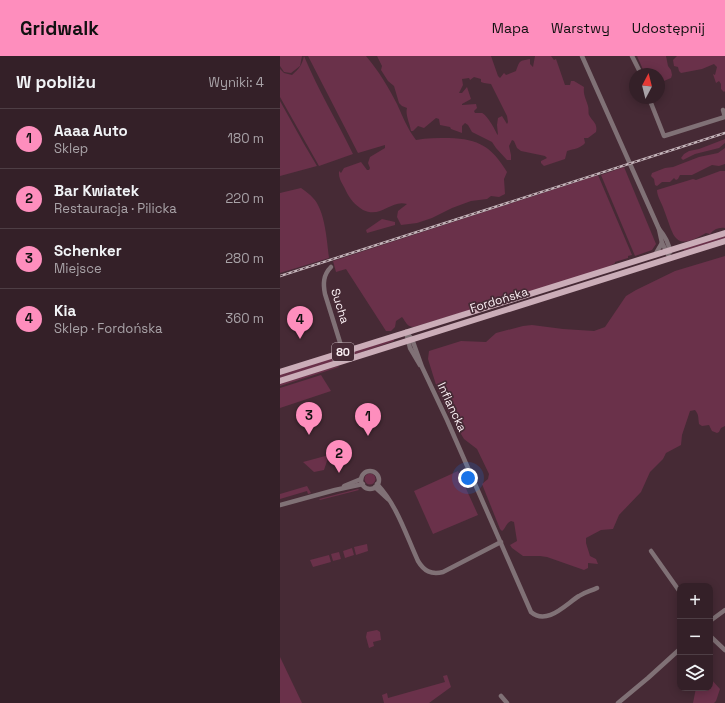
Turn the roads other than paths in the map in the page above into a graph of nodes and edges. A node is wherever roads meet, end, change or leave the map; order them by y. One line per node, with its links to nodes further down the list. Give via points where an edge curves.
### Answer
1 (583, 56): 6 (street)
2 (632, 56): 3 (street)
3 (638, 68)
4 (651, 104): 5 (street, via 664,136 725,117)
5 (723, 110)
6 (659, 229): 9 (street); 10 (street, via 665,235)
7 (725, 233): 10 (main road, Fordońska / 80)
8 (725, 241): 12 (main road, Fordońska / 80)
9 (662, 243): 10 (street); 11 (street)
10 (669, 250): 11 (main road, Fordońska / 80); 12 (street)
11 (655, 255): 14 (main road, Fordońska / 80)
12 (670, 258): 15 (main road, Fordońska / 80)
13 (331, 267): 18 (street, Sucha, via 324,278 323,286)
14 (406, 332): 15 (street); 18 (main road, Fordońska / 80)
15 (410, 340): 16 (main road, Fordońska / 80); 17 (street, Inflancka); 19 (street, Inflancka)
16 (397, 344): 17 (street); 21 (main road, Fordońska / 80)
17 (410, 348): 19 (street, Inflancka)
18 (343, 352): 20 (main road, Fordońska / 80)
19 (422, 367): 25 (street, Inflancka)
20 (280, 372)
21 (280, 381)
22 (362, 482): 23 (street, via 369,488); 23 (street, via 365,473 372,471 378,477); 24 (street)
23 (376, 485): 25 (street, via 391,501 418,561 430,573 443,572)
24 (280, 505)
25 (501, 542): 27 (street, Inflancka, via 529,608 534,614 551,615 578,596)
26 (651, 552): 28 (street)
27 (597, 588)
28 (677, 588)
29 (725, 610): 30 (street)
30 (713, 620)
31 (713, 639): 32 (street)
32 (725, 650)
33 (677, 652): 36 (street)
34 (501, 696): 35 (street)
35 (507, 703)
36 (618, 703)

